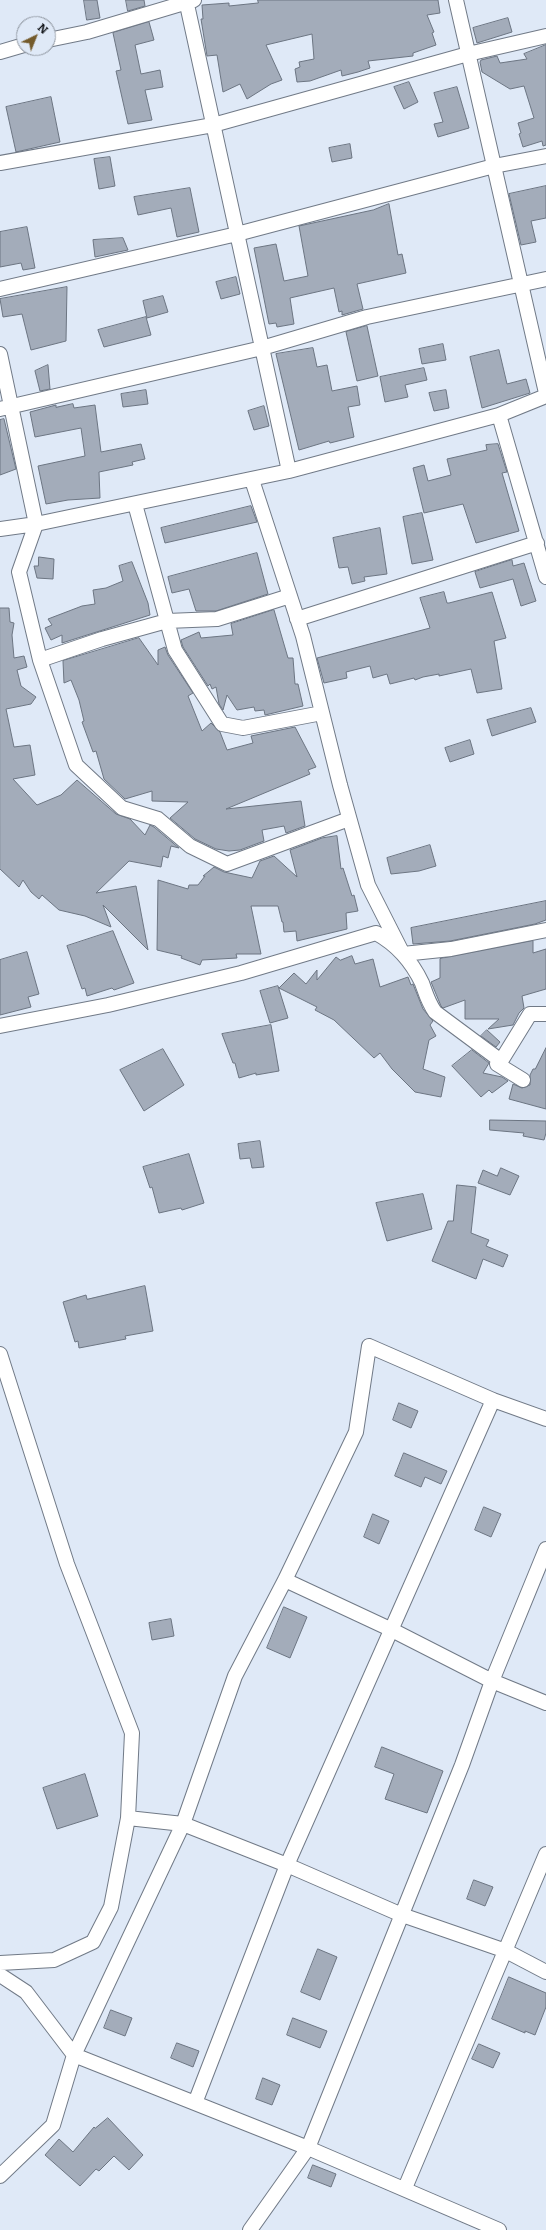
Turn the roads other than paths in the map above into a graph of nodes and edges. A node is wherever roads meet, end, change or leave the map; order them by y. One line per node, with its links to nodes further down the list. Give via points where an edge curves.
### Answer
1 (456, 0): 7 (street)
2 (189, 1): 4 (street, via 87,32); 8 (street)
3 (546, 36): 7 (street)
4 (56, 38)
5 (16, 47): 6 (street)
6 (0, 52)
7 (468, 54): 8 (street); 11 (street)
8 (213, 125): 10 (street); 12 (street)
9 (546, 156): 11 (street)
10 (0, 163)
11 (494, 166): 12 (street); 14 (street)
12 (237, 234): 15 (street); 16 (street)
13 (546, 279): 14 (street)
14 (521, 286): 16 (street, via 367,317); 18 (street)
15 (0, 290)
16 (262, 348): 19 (street); 21 (street)
17 (0, 354): 19 (street)
18 (546, 395): 20 (street)
19 (6, 408): 24 (street)
20 (499, 415): 21 (street); 26 (street)
21 (289, 471): 22 (street)
22 (252, 480): 23 (street); 28 (street)
23 (135, 504): 24 (street); 30 (street)
24 (36, 524): 25 (street); 31 (street, via 19,572)
25 (0, 529)
26 (537, 543): 27 (street); 29 (street)
27 (546, 577)
28 (290, 596): 29 (street); 30 (street, via 217,619)
29 (297, 619): 32 (street)
30 (167, 621): 31 (street); 32 (street, via 175,650 222,724 243,728)
31 (40, 660): 33 (street, via 76,765 122,808 158,819 190,846 227,864)
32 (322, 714): 33 (street)
33 (350, 819): 35 (street, via 368,885)
34 (546, 930): 35 (street, via 451,949)
35 (403, 954): 37 (street, via 376,933 241,973 108,1005); 38 (street, via 422,983 427,1002 435,1012)
36 (546, 1014): 38 (street, via 530,1014)
37 (0, 1026)
38 (501, 1060): 39 (street, via 497,1064)
39 (523, 1080)
40 (0, 1354): 48 (street, via 67,1564 132,1733)
41 (493, 1400): 42 (street); 44 (street, via 369,1346 356,1432); 45 (street)
42 (546, 1419)
43 (546, 1549): 46 (street)
44 (285, 1580): 45 (street); 49 (street, via 235,1676)
45 (390, 1629): 46 (street); 51 (street)
46 (492, 1681): 47 (street); 52 (street, via 462,1765)
47 (546, 1703)
48 (128, 1818): 49 (street); 54 (street, via 111,1907 93,1942 54,1960)
49 (183, 1824): 51 (street); 57 (street)
50 (546, 1854): 53 (street)
51 (287, 1865): 52 (street); 58 (street)
52 (402, 1915): 53 (street); 59 (street)
53 (506, 1951): 55 (street); 61 (street)
54 (0, 1963)
55 (546, 1972)
56 (0, 1975): 57 (street, via 26,1992)
57 (74, 2055): 58 (street); 60 (street, via 53,2125)
58 (195, 2103): 59 (street)
59 (308, 2148): 61 (street); 62 (street)
60 (0, 2176)
61 (405, 2188): 63 (street)
62 (250, 2230)
63 (499, 2230)

